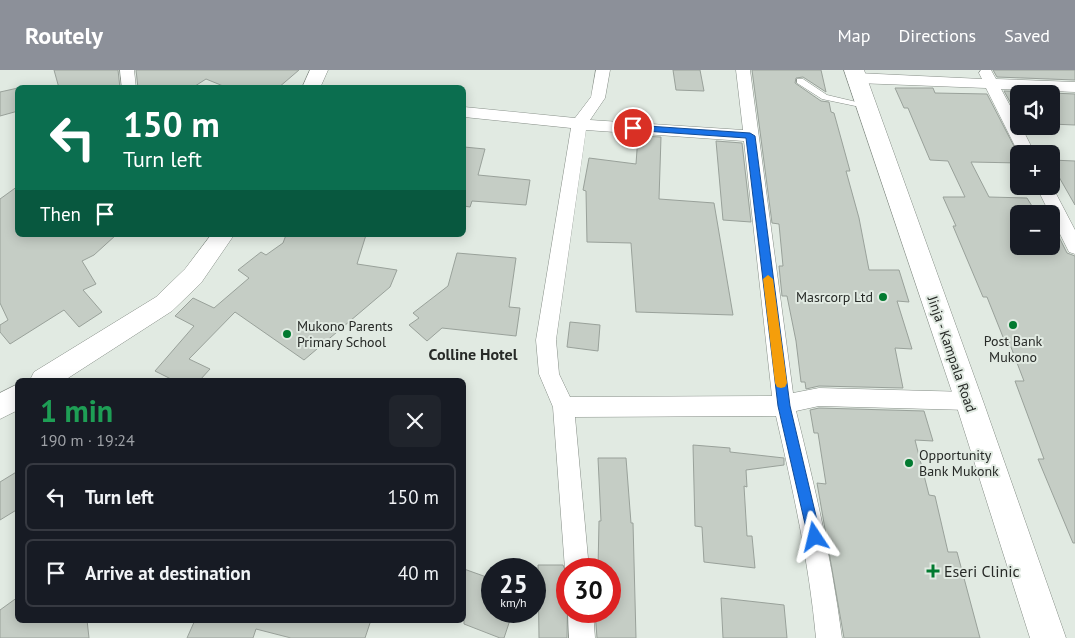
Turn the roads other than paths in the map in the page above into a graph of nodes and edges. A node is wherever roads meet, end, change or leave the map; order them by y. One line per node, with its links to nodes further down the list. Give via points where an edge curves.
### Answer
1 (127, 70): 8 (street)
2 (319, 70): 9 (street)
3 (602, 70): 13 (street, via 598,98)
4 (743, 70): 14 (street)
5 (855, 74): 6 (street); 11 (highway, Jinja - Kampala Road)
6 (987, 77): 10 (street); 15 (street)
7 (800, 81): 11 (lane, via 825,98)
8 (129, 85)
9 (312, 85)
10 (1075, 87)
11 (865, 106): 21 (highway, Jinja - Kampala Road)
12 (466, 112): 13 (street)
13 (579, 124): 14 (street); 24 (street, via 546,340 549,374)
14 (750, 136): 22 (street)
15 (1022, 145)
16 (1049, 195): 18 (street)
17 (222, 237): 19 (street, via 193,276 164,304)
18 (1075, 247)
19 (46, 378)
20 (15, 398): 23 (street)
21 (969, 401): 22 (street, via 819,398); 29 (highway, Jinja - Kampala Road)
22 (784, 406): 24 (street); 28 (street, via 812,518)
23 (0, 407)
24 (564, 407): 25 (street)
25 (576, 558)
26 (581, 623): 27 (street)
27 (582, 638)
28 (829, 638)
29 (1048, 638)

